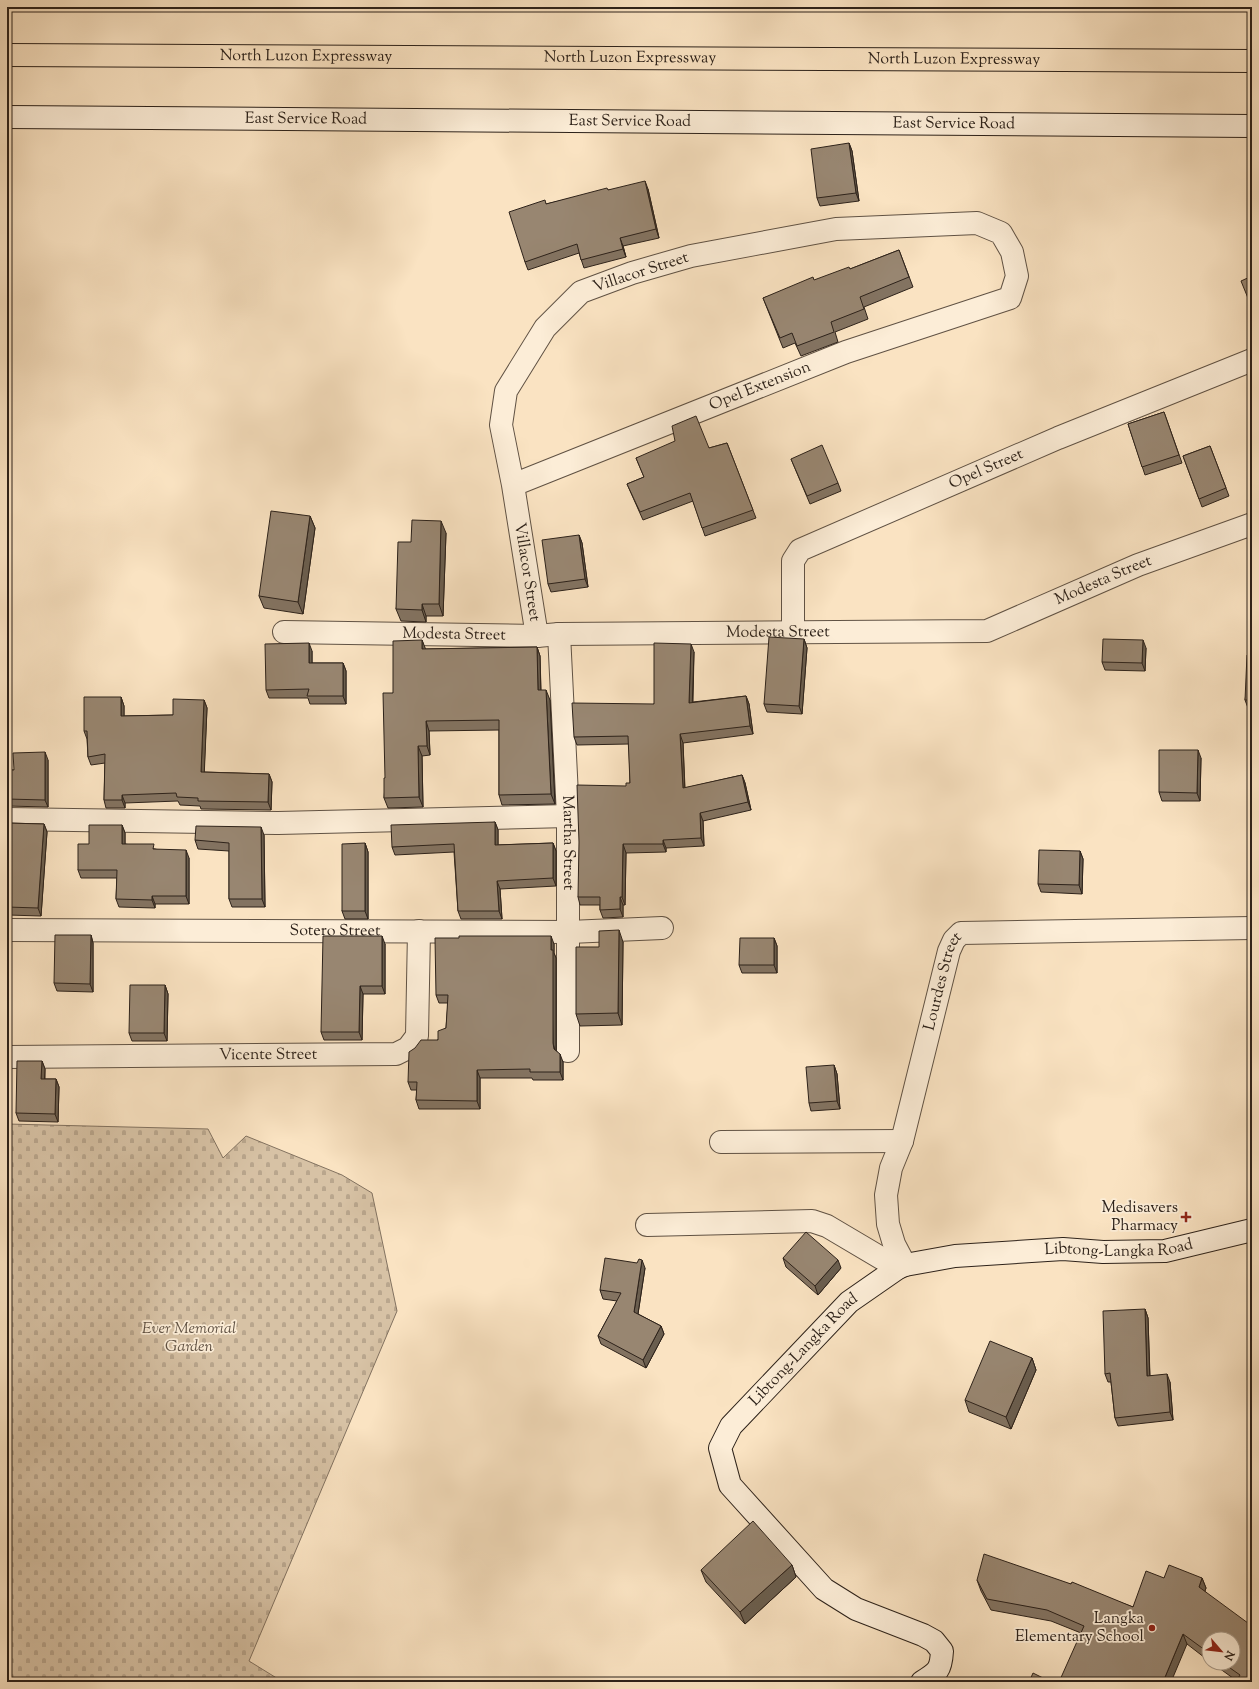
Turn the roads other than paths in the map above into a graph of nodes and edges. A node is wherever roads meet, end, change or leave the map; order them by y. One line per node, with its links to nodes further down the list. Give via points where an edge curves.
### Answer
1 (7, 55): 2 (highway, North Luzon Expressway)
2 (1252, 61)
3 (7, 117): 4 (street, East Service Road)
4 (1252, 126)
5 (1010, 298): 7 (street, Opel Extension, via 846,352); 7 (street, Villacor Street, via 1016,276 1012,252 1001,233 977,223 836,229 691,256 632,273 581,292 545,328 506,391 501,425)
6 (1252, 360): 10 (street, Opel Street, via 1058,438 800,550 793,561)
7 (513, 485): 12 (street, Villacor Street)
8 (1252, 524): 10 (street, Modesta Street, via 1138,565 987,631)
9 (284, 632): 12 (street, Modesta Street)
10 (793, 633): 11 (street, Modesta Street)
11 (559, 634): 12 (street, Modesta Street); 13 (street, Martha Street)
12 (537, 636)
13 (568, 816): 14 (street, via 278,823); 19 (street, Martha Street)
14 (7, 819)
15 (662, 928): 19 (street, Sotero Street)
16 (1252, 928): 22 (street, Lourdes Street, via 961,933 949,951)
17 (7, 930): 18 (street, Sotero Street)
18 (420, 931): 19 (street, Sotero Street); 21 (street, Vicente Street, via 416,1036 408,1048 396,1054)
19 (569, 932): 20 (street, Martha Street)
20 (568, 1051)
21 (7, 1057)
22 (902, 1141): 23 (street); 26 (street, Lourdes Street, via 891,1168 886,1195 888,1224)
23 (721, 1142)
24 (648, 1225): 26 (street, via 812,1221 827,1226)
25 (1252, 1230): 26 (street, Libtong-Langka Road, via 1165,1251 1103,1252 1063,1249 955,1256)
26 (902, 1266): 27 (street, Libtong-Langka Road, via 849,1302 731,1426 720,1448 730,1485 824,1589 856,1609 934,1641 942,1651 942,1665 935,1674)
27 (922, 1682)

